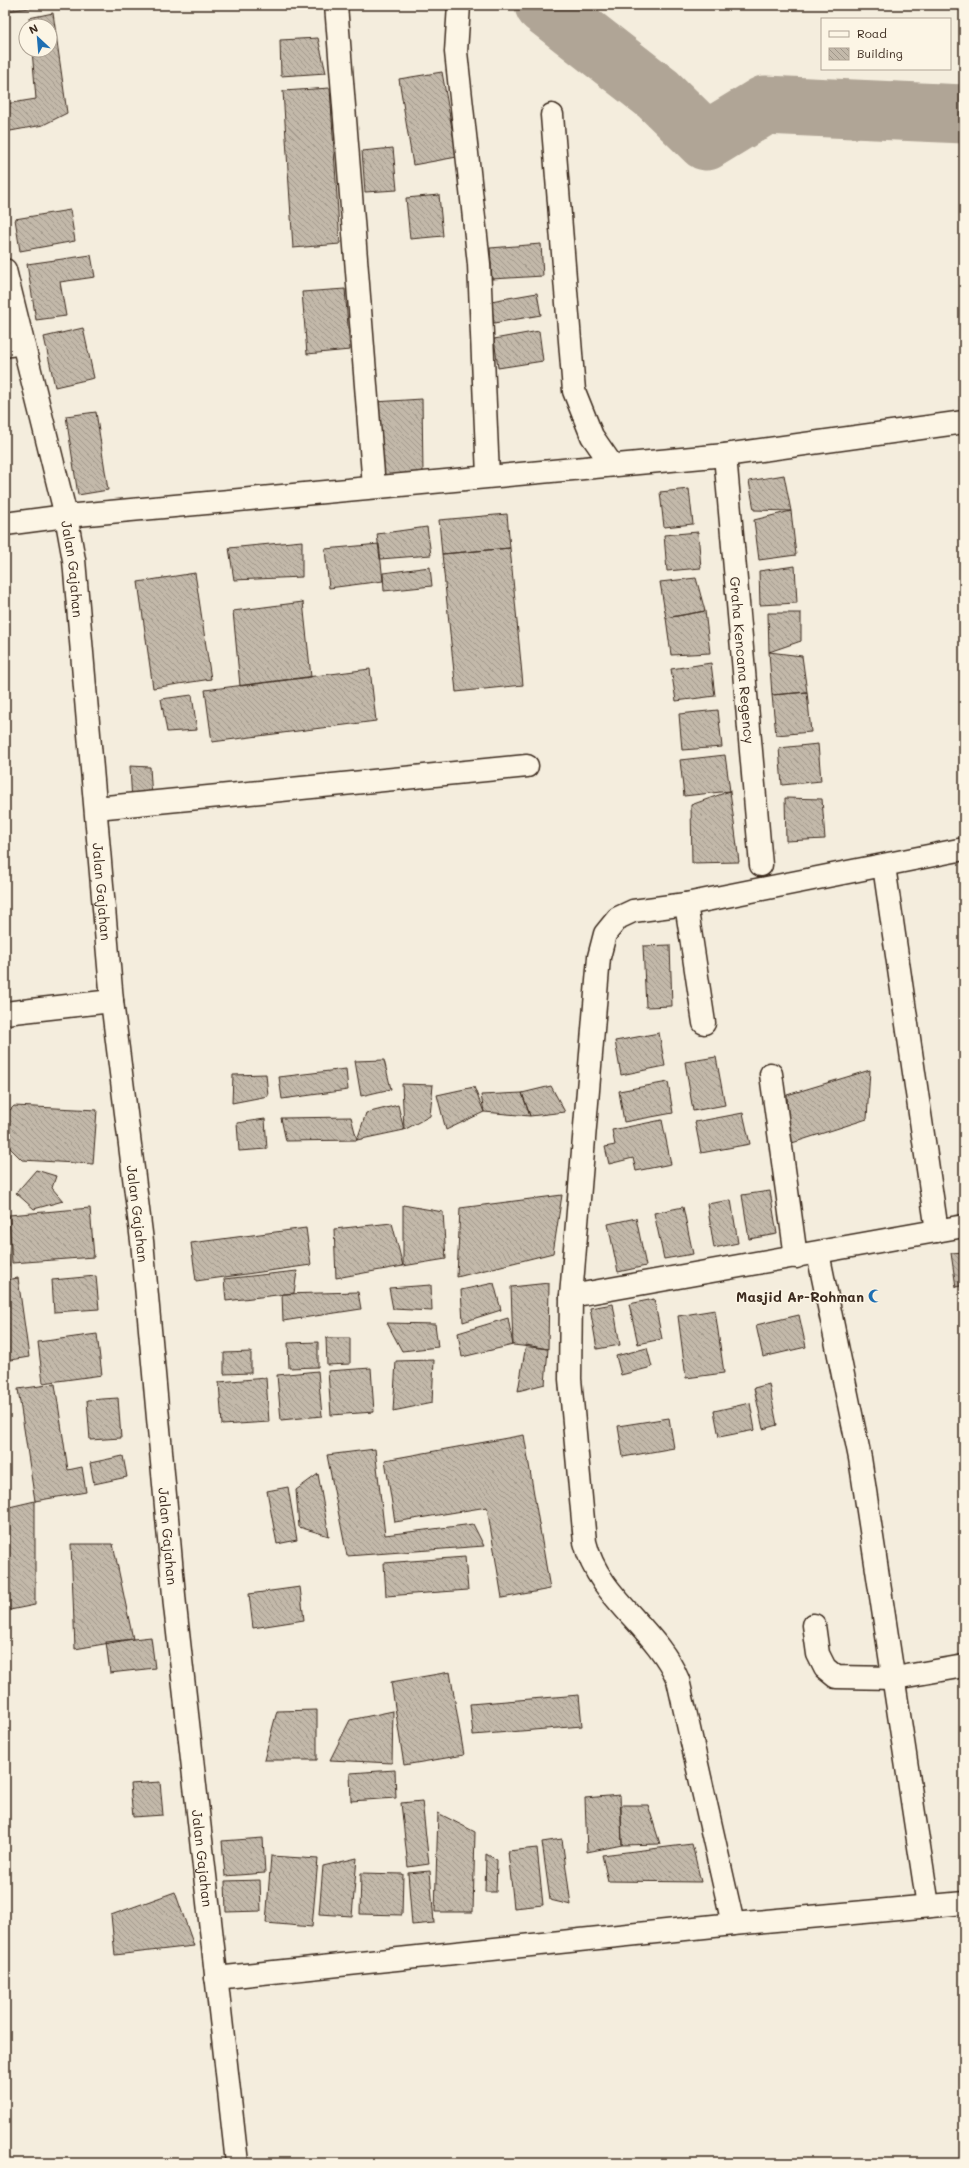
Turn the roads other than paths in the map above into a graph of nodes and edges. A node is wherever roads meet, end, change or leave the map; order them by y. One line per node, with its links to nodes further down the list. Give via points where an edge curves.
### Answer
1 (336, 5): 10 (street)
2 (459, 5): 9 (street, via 456,52 479,264)
3 (552, 115): 8 (street, via 574,391 592,436)
4 (5, 270): 5 (street, Jalan Gajahan)
5 (14, 345): 11 (street, Jalan Gajahan)
6 (964, 422): 7 (street)
7 (725, 455): 8 (street); 16 (street, Graha Kencana Regency)
8 (612, 465): 9 (street)
9 (488, 476): 10 (street)
10 (374, 487): 11 (street)
11 (66, 516): 12 (street); 14 (street, Jalan Gajahan, via 74,560)
12 (5, 524)
13 (527, 766): 14 (street)
14 (96, 808): 19 (street, Jalan Gajahan)
15 (964, 849): 17 (street)
16 (761, 865)
17 (884, 866): 18 (street); 24 (street)
18 (686, 904): 21 (street); 27 (street, via 633,911 618,918 605,934 599,957)
19 (112, 1001): 20 (street); 34 (street, Jalan Gajahan, via 142,1241 175,1606)
20 (5, 1013)
21 (704, 1023)
22 (770, 1074): 26 (street)
23 (964, 1226): 24 (street)
24 (937, 1231): 25 (street)
25 (818, 1253): 26 (street); 30 (street, via 860,1458)
26 (796, 1256): 27 (street)
27 (571, 1296): 33 (street, via 570,1379 584,1542 598,1578 661,1648 678,1680)
28 (814, 1625): 30 (street, via 818,1654 825,1668 836,1677)
29 (964, 1666): 30 (street)
30 (895, 1678): 32 (street)
31 (964, 1903): 32 (street)
32 (928, 1906): 33 (street)
33 (732, 1924): 34 (street)
34 (216, 1978): 35 (street, Jalan Gajahan)
35 (237, 2163)

